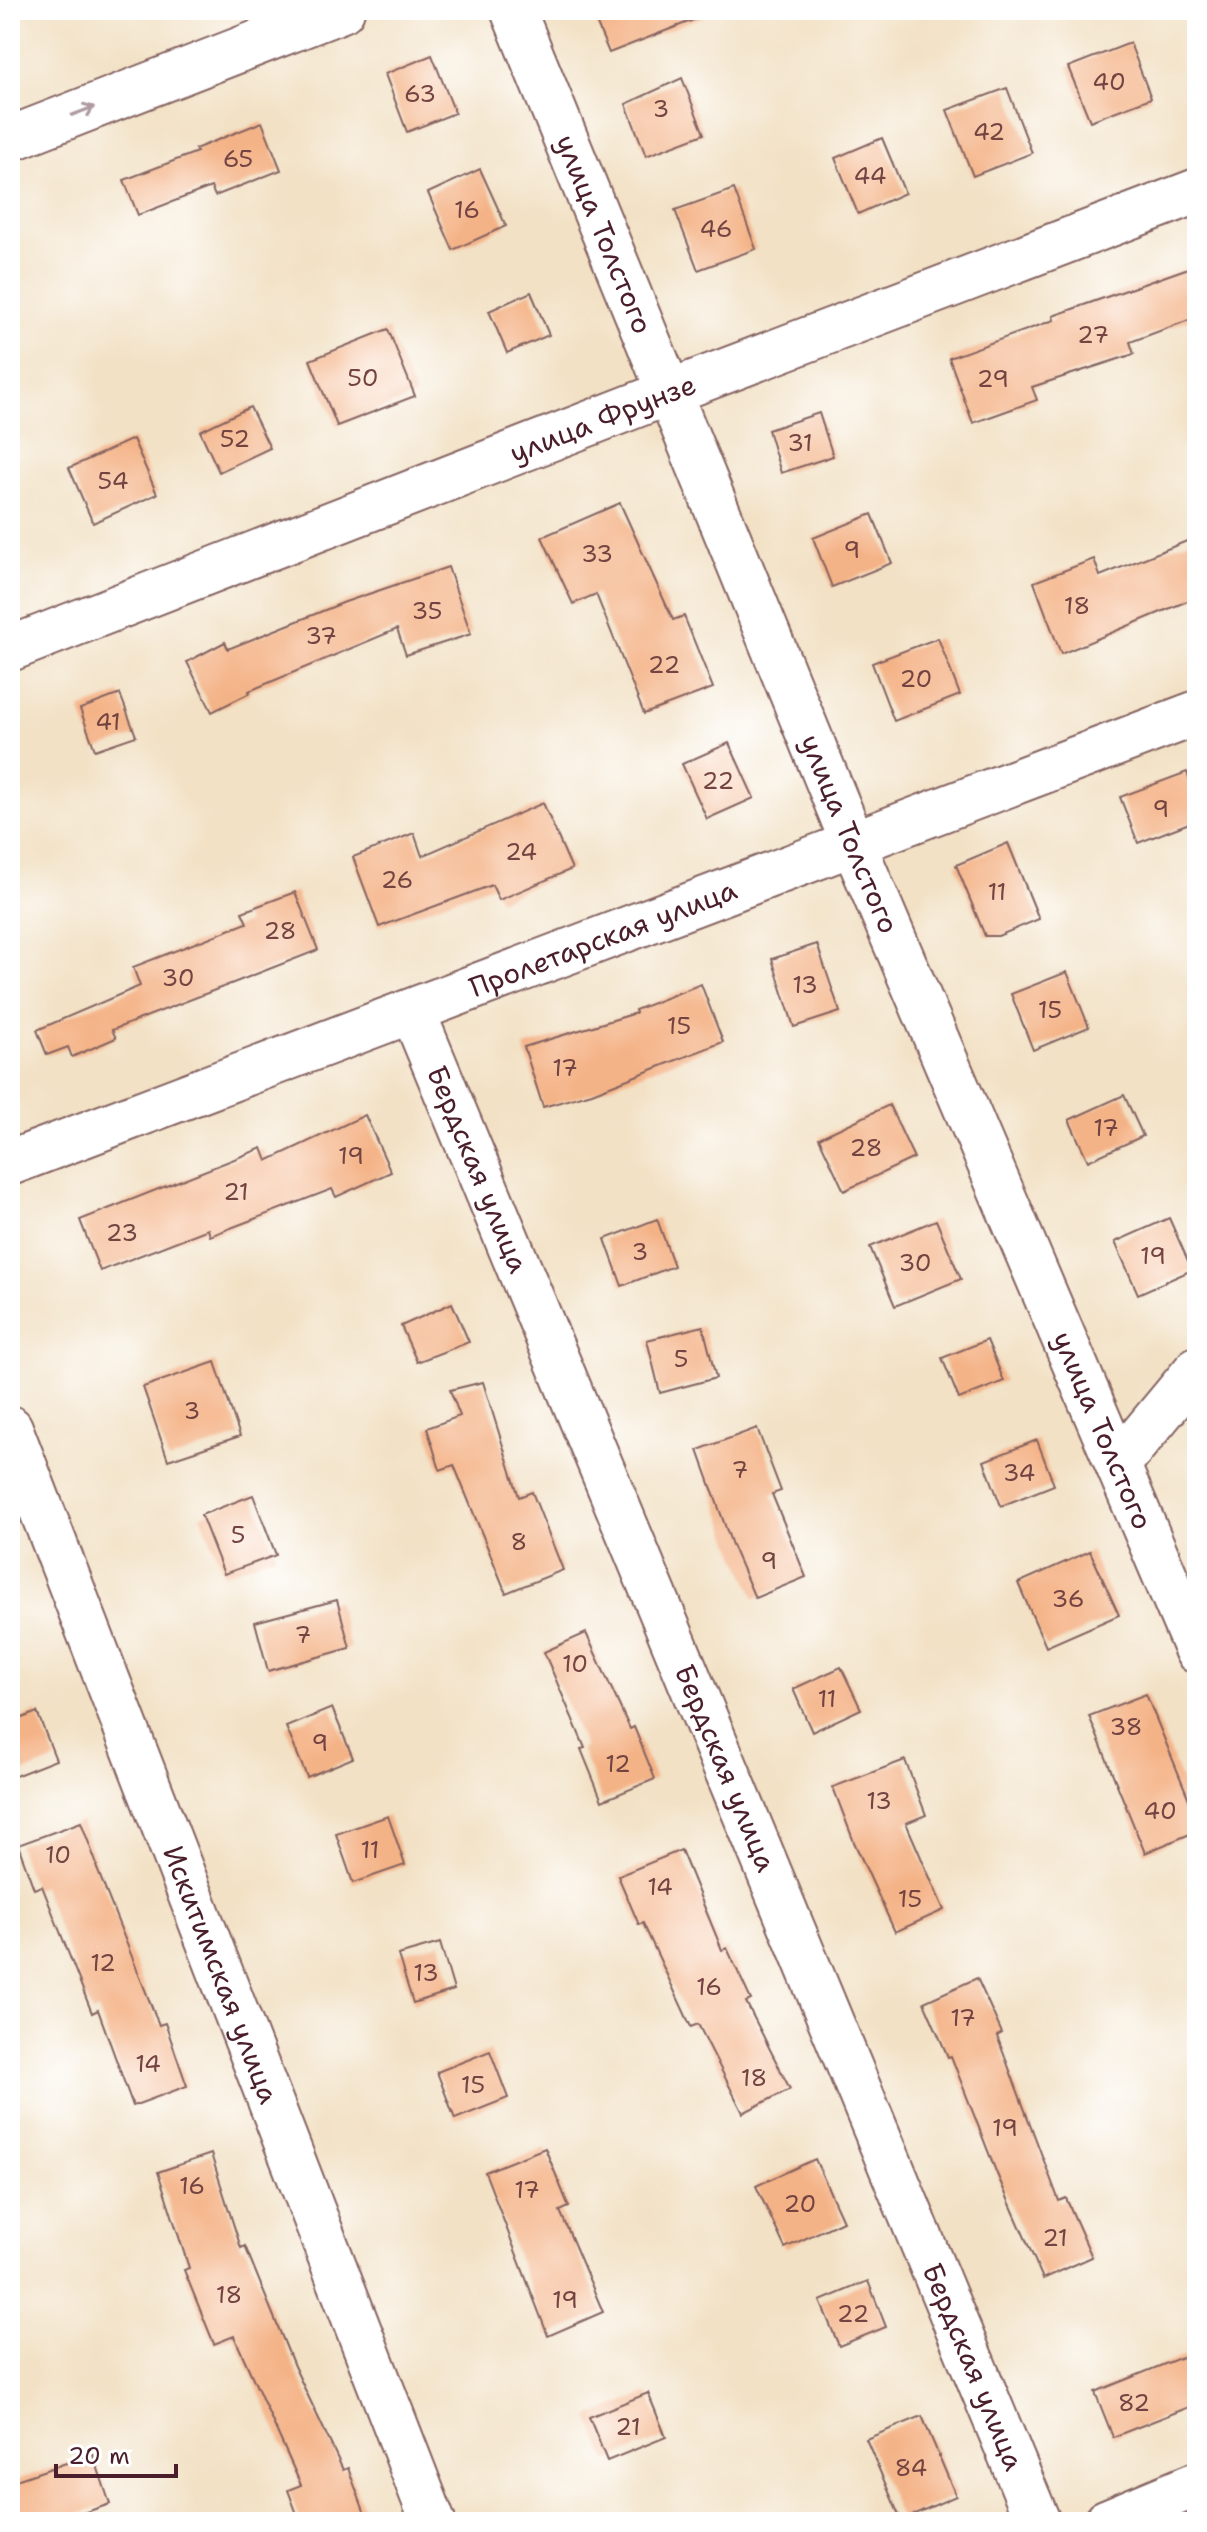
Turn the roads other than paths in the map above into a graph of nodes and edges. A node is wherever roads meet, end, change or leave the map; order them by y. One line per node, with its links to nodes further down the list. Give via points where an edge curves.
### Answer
1 (342, 10): 3 (street, one-way to 1)
2 (513, 10): 5 (street, улица Толстого)
3 (14, 125)
4 (1197, 191): 5 (street, улица Фрунзе)
5 (670, 392): 6 (street, улица Фрунзе); 8 (street, улица Толстого)
6 (10, 649)
7 (1197, 713): 8 (street, Пролетарская улица)
8 (853, 843): 9 (street, Пролетарская улица); 13 (street, улица Толстого)
9 (413, 1012): 10 (street, Пролетарская улица); 17 (street, Бердская улица)
10 (10, 1163)
11 (1197, 1369): 13 (street)
12 (10, 1428): 16 (street, Искитимская улица)
13 (1119, 1463): 14 (street, улица Толстого)
14 (1197, 1651)
15 (1197, 2484): 18 (street)
16 (433, 2522)
17 (1038, 2522)
18 (1106, 2522)

